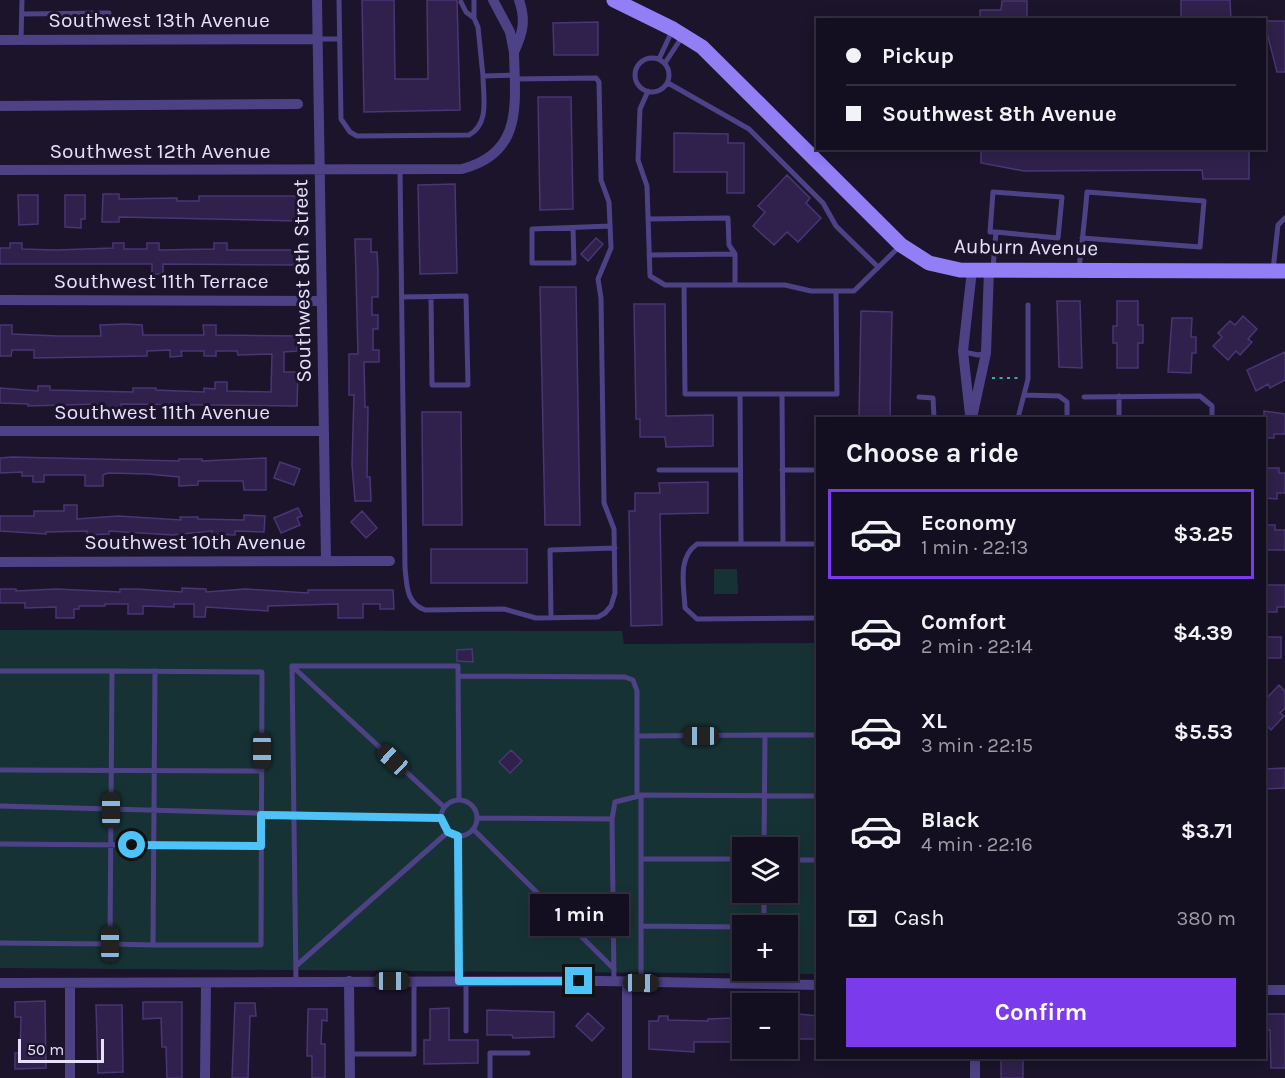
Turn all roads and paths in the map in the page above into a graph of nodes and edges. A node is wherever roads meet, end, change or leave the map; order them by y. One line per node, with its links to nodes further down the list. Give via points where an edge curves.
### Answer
1 (21, 0): 9 (lane)
2 (316, 0): 13 (street, Southwest 8th Street)
3 (339, 0): 14 (lane)
4 (474, 0): 11 (lane)
5 (493, 0): 17 (street, via 510,32)
6 (519, 0): 17 (street, via 525,16 524,28)
7 (615, 0): 12 (street, Auburn Avenue)
8 (460, 2): 11 (lane)
9 (21, 14): 10 (lane); 16 (lane)
10 (109, 14)
11 (474, 18): 20 (lane)
12 (678, 32): 18 (lane); 19 (lane); 35 (street, Auburn Avenue, via 702,47)
13 (317, 39): 14 (lane); 16 (street, Southwest 13th Avenue); 27 (street, Southwest 8th Street)
14 (339, 39): 20 (lane, via 341,119 357,136 469,135 480,126 483,117)
15 (0, 40): 16 (street, Southwest 13th Avenue)
16 (21, 40)
17 (514, 52): 21 (street, Southwest 12th Avenue)
18 (659, 59): 19 (lane); 23 (lane, via 645,59 637,67 637,82)
19 (665, 63): 22 (lane)
20 (483, 76): 21 (lane)
21 (514, 77): 28 (street, Southwest 12th Avenue, via 512,128 496,152 481,164 462,169); 31 (lane, via 596,78 599,82 601,180 609,202)
22 (668, 83): 23 (lane, via 660,90); 38 (lane, via 749,129 824,203 836,226)
23 (648, 91): 30 (lane, via 640,109 638,160 647,186)
24 (298, 104): 25 (street)
25 (0, 106)
26 (0, 170): 27 (street, Southwest 12th Avenue)
27 (320, 170): 28 (street, Southwest 12th Avenue); 49 (street, Southwest 8th Street)
28 (400, 170): 46 (lane)
29 (1285, 218): 42 (lane, via 1278,225)
30 (648, 219): 36 (lane, via 728,218 729,245); 37 (lane)
31 (610, 226): 32 (lane); 77 (lane, via 611,248 598,279 604,503 614,529)
32 (573, 228): 32 (lane, via 532,229 532,263 574,263)
33 (996, 232): 33 (lane, via 1059,238 1062,197 993,192 990,232); 39 (lane)
34 (1083, 238): 34 (lane, via 1087,192 1204,201 1200,247); 40 (lane)
35 (901, 245): 38 (lane); 41 (street, Auburn Avenue, via 929,262)
36 (735, 254): 37 (lane); 44 (lane)
37 (649, 255): 43 (lane, via 650,276 664,285)
38 (878, 267): 45 (lane, via 854,291)
39 (991, 269): 40 (street, Auburn Avenue); 41 (street, Auburn Avenue); 52 (street)
40 (1079, 269): 42 (street, Auburn Avenue)
41 (972, 270): 51 (street)
42 (1279, 271)
43 (684, 285): 44 (lane); 55 (lane, via 685,394)
44 (735, 285): 45 (lane, via 785,285)
45 (836, 292): 56 (lane, via 837,394)
46 (402, 297): 47 (lane); 81 (lane, via 405,568 410,599 425,610 504,609 525,616)
47 (431, 297): 47 (lane, via 466,296 468,385 432,385)
48 (0, 300): 49 (street, Southwest 11th Terrace)
49 (322, 301): 69 (street, Southwest 8th Street)
50 (1028, 305): 57 (lane, via 1028,379)
51 (963, 351): 52 (lane); 63 (street)
52 (986, 353): 62 (street)
53 (992, 378): 54 (path)
54 (1020, 378)
55 (740, 394): 56 (lane); 71 (lane)
56 (782, 394): 73 (lane)
57 (1024, 395): 64 (lane); 65 (lane, via 1059,396 1067,402)
58 (1119, 396): 60 (lane); 66 (lane); 67 (lane, via 1200,396 1212,406)
59 (919, 397): 61 (lane, via 933,398)
60 (1084, 397)
61 (934, 417)
62 (971, 417)
63 (971, 417)
64 (1018, 417)
65 (1067, 417)
66 (1119, 417)
67 (1212, 417)
68 (0, 431): 69 (street, Southwest 11th Avenue)
69 (323, 431): 78 (street, Southwest 8th Street)
70 (659, 470): 71 (lane)
71 (741, 470): 74 (lane)
72 (816, 470): 73 (lane)
73 (782, 471): 75 (lane)
74 (741, 543): 75 (lane); 82 (lane, via 697,544 688,550 683,564 688,613 697,619)
75 (783, 543): 76 (lane)
76 (816, 544)
77 (615, 548): 81 (lane, via 615,593 611,606 598,617); 81 (lane, via 550,550)
78 (326, 561): 79 (street, Southwest 10th Avenue); 80 (street, Southwest 10th Avenue)
79 (390, 561)
80 (0, 562)
81 (551, 617)
82 (816, 618)
83 (292, 666): 87 (lane, via 458,666); 100 (lane); 104 (lane)
84 (0, 671): 85 (lane)
85 (112, 671): 86 (lane); 92 (lane)
86 (155, 671): 93 (lane); 94 (lane, via 262,672)
87 (458, 676): 90 (lane, via 625,677 637,684); 98 (lane)
88 (765, 735): 89 (lane); 90 (lane); 96 (lane)
89 (816, 735)
90 (637, 736): 95 (lane)
91 (0, 770): 92 (lane)
92 (111, 770): 93 (lane); 101 (lane)
93 (154, 771): 94 (lane); 102 (lane)
94 (262, 771): 103 (lane)
95 (639, 796): 96 (lane); 107 (lane, via 615,802); 116 (lane)
96 (764, 796): 97 (lane); 111 (lane)
97 (816, 796)
98 (459, 800): 100 (lane); 106 (lane, via 470,803)
99 (0, 806): 101 (lane)
100 (444, 807): 105 (lane)
101 (111, 810): 102 (lane); 113 (lane)
102 (154, 811): 103 (lane); 114 (lane)
103 (261, 815): 104 (lane); 115 (lane)
104 (294, 815): 105 (lane); 125 (lane)
105 (441, 818): 109 (lane)
106 (477, 818): 107 (lane); 108 (lane)
107 (612, 819): 126 (lane)
108 (473, 828): 110 (lane); 126 (lane)
109 (448, 832): 110 (lane); 125 (lane)
110 (458, 836): 129 (lane)
111 (764, 837)
112 (0, 844): 113 (lane)
113 (111, 845): 114 (lane); 123 (lane)
114 (154, 845): 115 (lane); 124 (lane)
115 (261, 846): 124 (lane, via 261,945)
116 (641, 859): 117 (lane); 120 (lane)
117 (732, 859)
118 (798, 860): 119 (lane)
119 (816, 860)
120 (641, 926): 121 (lane); 136 (lane)
121 (732, 927)
122 (0, 943): 123 (lane)
123 (110, 944): 124 (lane)
124 (153, 945)
125 (296, 966): 132 (lane)
126 (614, 969): 133 (lane)
127 (349, 981): 128 (street); 132 (street); 144 (street)
128 (414, 981): 129 (street); 144 (lane, via 414,1054)
129 (463, 981): 133 (street); 142 (lane)
130 (764, 981): 138 (lane)
131 (0, 982): 137 (street)
132 (296, 982): 134 (street)
133 (615, 982): 135 (street)
134 (206, 983): 137 (street); 147 (street)
135 (627, 983): 136 (street); 150 (street)
136 (641, 983): 138 (street)
137 (70, 984): 146 (street)
138 (764, 985): 139 (street)
139 (816, 985)
140 (1266, 990): 141 (street)
141 (1285, 990)
142 (466, 1031)
143 (528, 1053): 149 (lane, via 490,1053)
144 (350, 1054): 148 (street)
145 (975, 1059): 151 (street)
146 (70, 1078)
147 (205, 1078)
148 (350, 1078)
149 (490, 1078)
150 (627, 1078)
151 (975, 1078)

